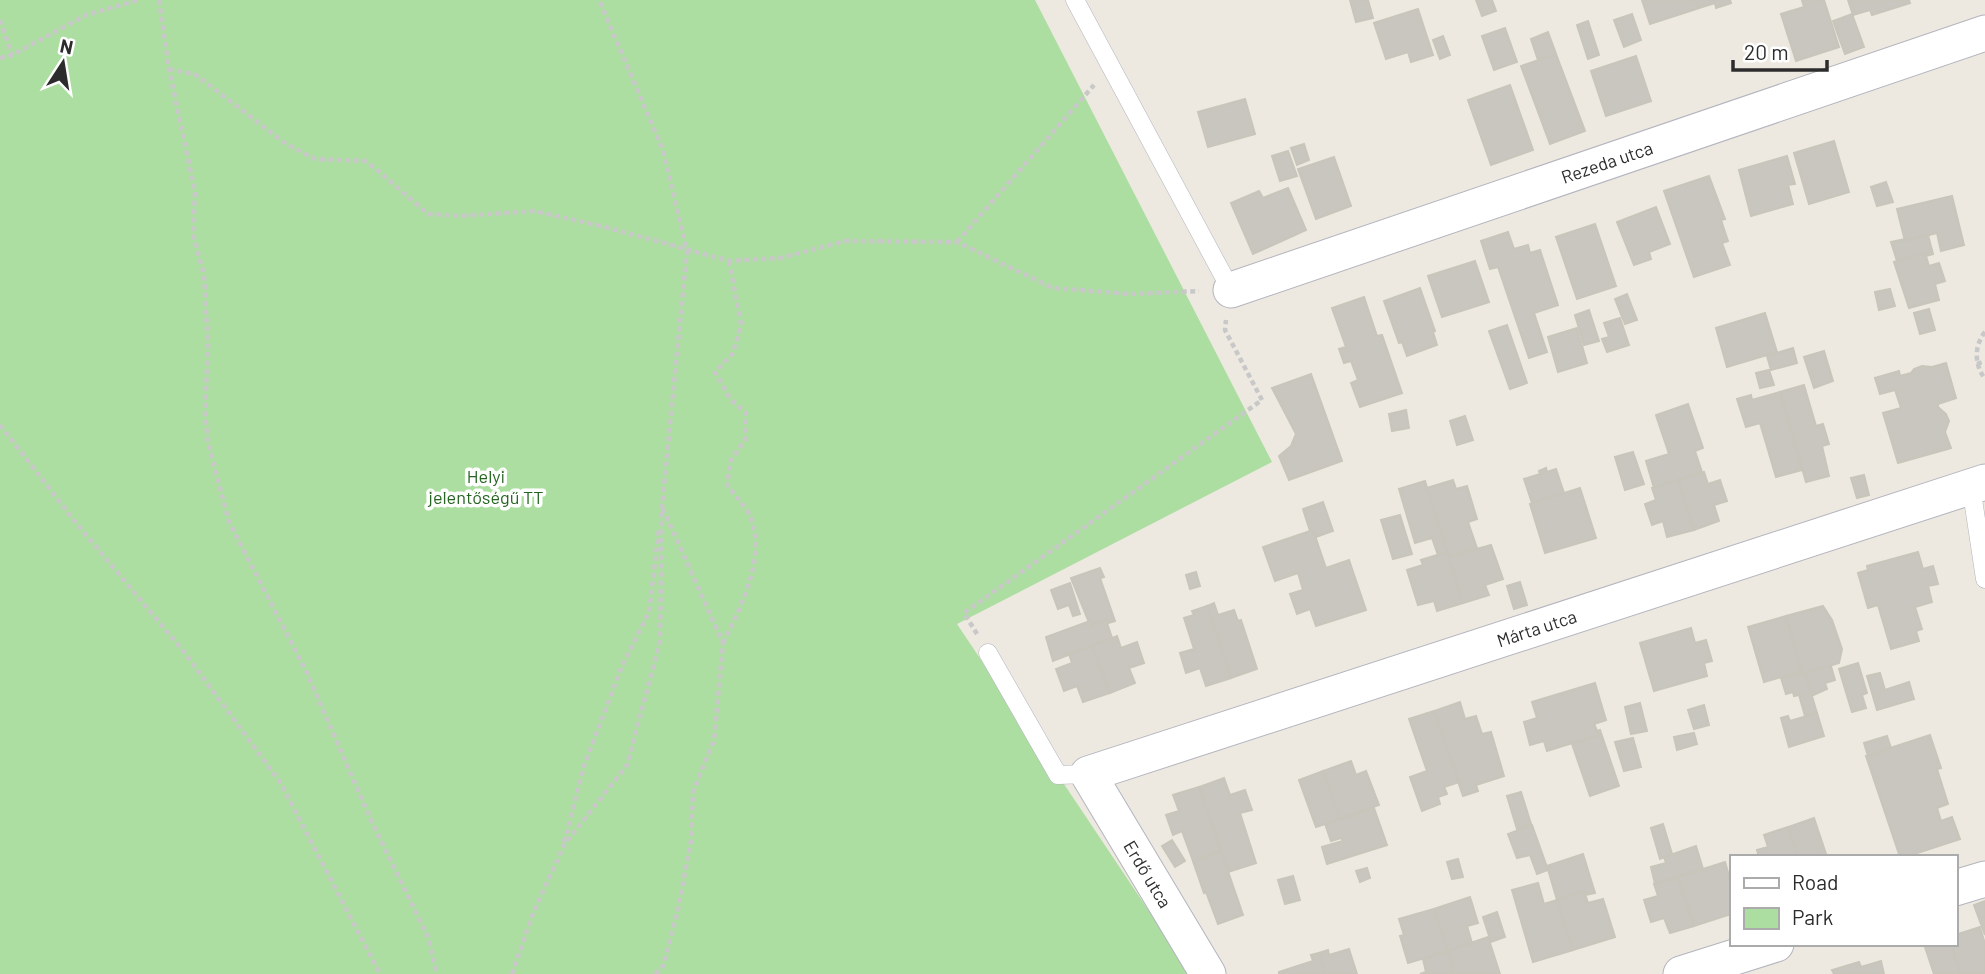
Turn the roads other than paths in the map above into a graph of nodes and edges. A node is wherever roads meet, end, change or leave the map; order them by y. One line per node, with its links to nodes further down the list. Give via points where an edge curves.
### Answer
1 (1075, 0): 3 (lane)
2 (1985, 33): 3 (street, Rezeda utca)
3 (1231, 290)
4 (1978, 484): 5 (lane); 7 (street, Márta utca)
5 (1985, 579)
6 (988, 653): 7 (lane, via 1058,775)
7 (1088, 774): 11 (street, Erdő utca)
8 (1985, 878): 9 (street)
9 (1957, 887)
10 (1770, 946): 12 (street)
11 (1208, 974)
12 (1681, 974)

